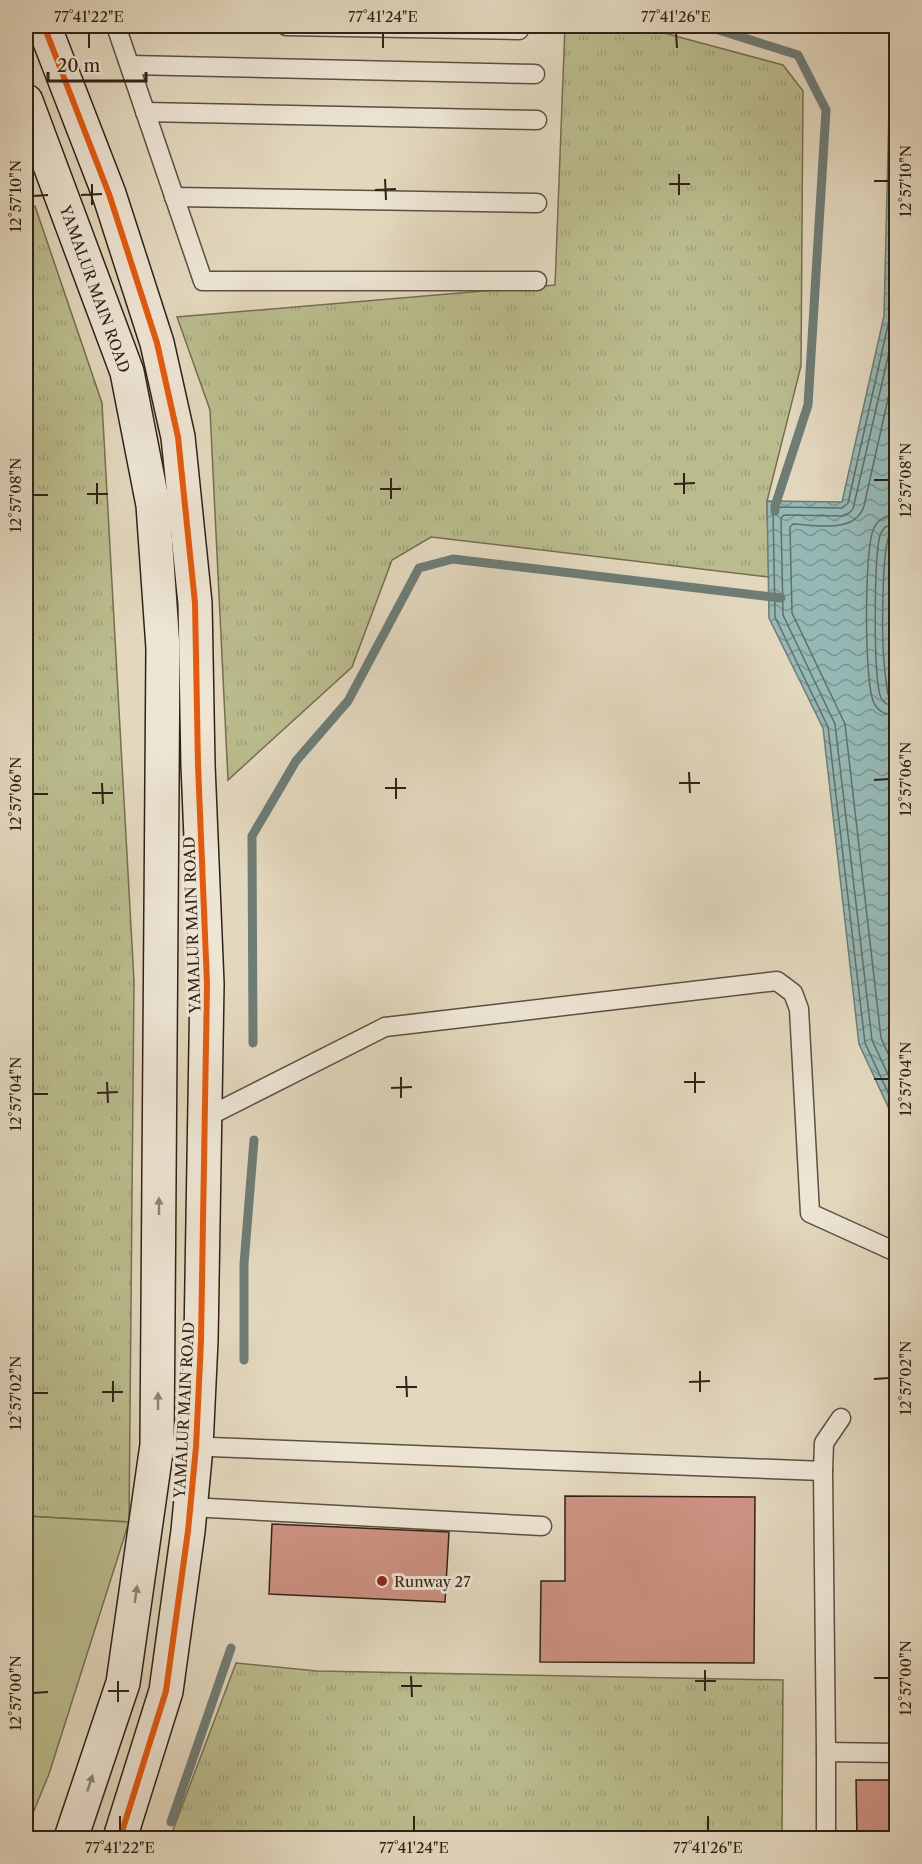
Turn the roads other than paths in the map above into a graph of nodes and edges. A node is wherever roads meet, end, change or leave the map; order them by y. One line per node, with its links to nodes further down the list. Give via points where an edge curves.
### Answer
1 (44, 26): 13 (street, YAMALUR MAIN ROAD, via 109,194 157,343 178,437 195,603 207,984)
2 (116, 26): 5 (lane)
3 (286, 26): 4 (lane)
4 (519, 30)
5 (130, 65): 6 (lane); 8 (lane)
6 (535, 74)
7 (26, 101): 16 (street, YAMALUR MAIN ROAD, one-way to 7, via 163,648 153,505 127,372)
8 (145, 112): 9 (lane); 10 (lane)
9 (537, 120)
10 (174, 197): 11 (lane); 12 (lane, via 203,281)
11 (537, 203)
12 (537, 281)
13 (205, 1118): 14 (lane, via 385,1027 777,981 793,993 799,1009 810,1214); 17 (street, YAMALUR MAIN ROAD)
14 (897, 1252)
15 (842, 1418): 18 (lane, via 824,1443)
16 (157, 1445): 17 (lane); 23 (street, YAMALUR MAIN ROAD, one-way to 16, via 123,1683)
17 (196, 1447): 18 (lane); 19 (street, YAMALUR MAIN ROAD)
18 (823, 1471): 21 (lane)
19 (190, 1507): 20 (lane); 24 (street, YAMALUR MAIN ROAD, via 166,1691)
20 (542, 1526)
21 (826, 1752): 22 (lane); 25 (lane)
22 (897, 1753)
23 (71, 1839)
24 (120, 1839)
25 (826, 1839)

